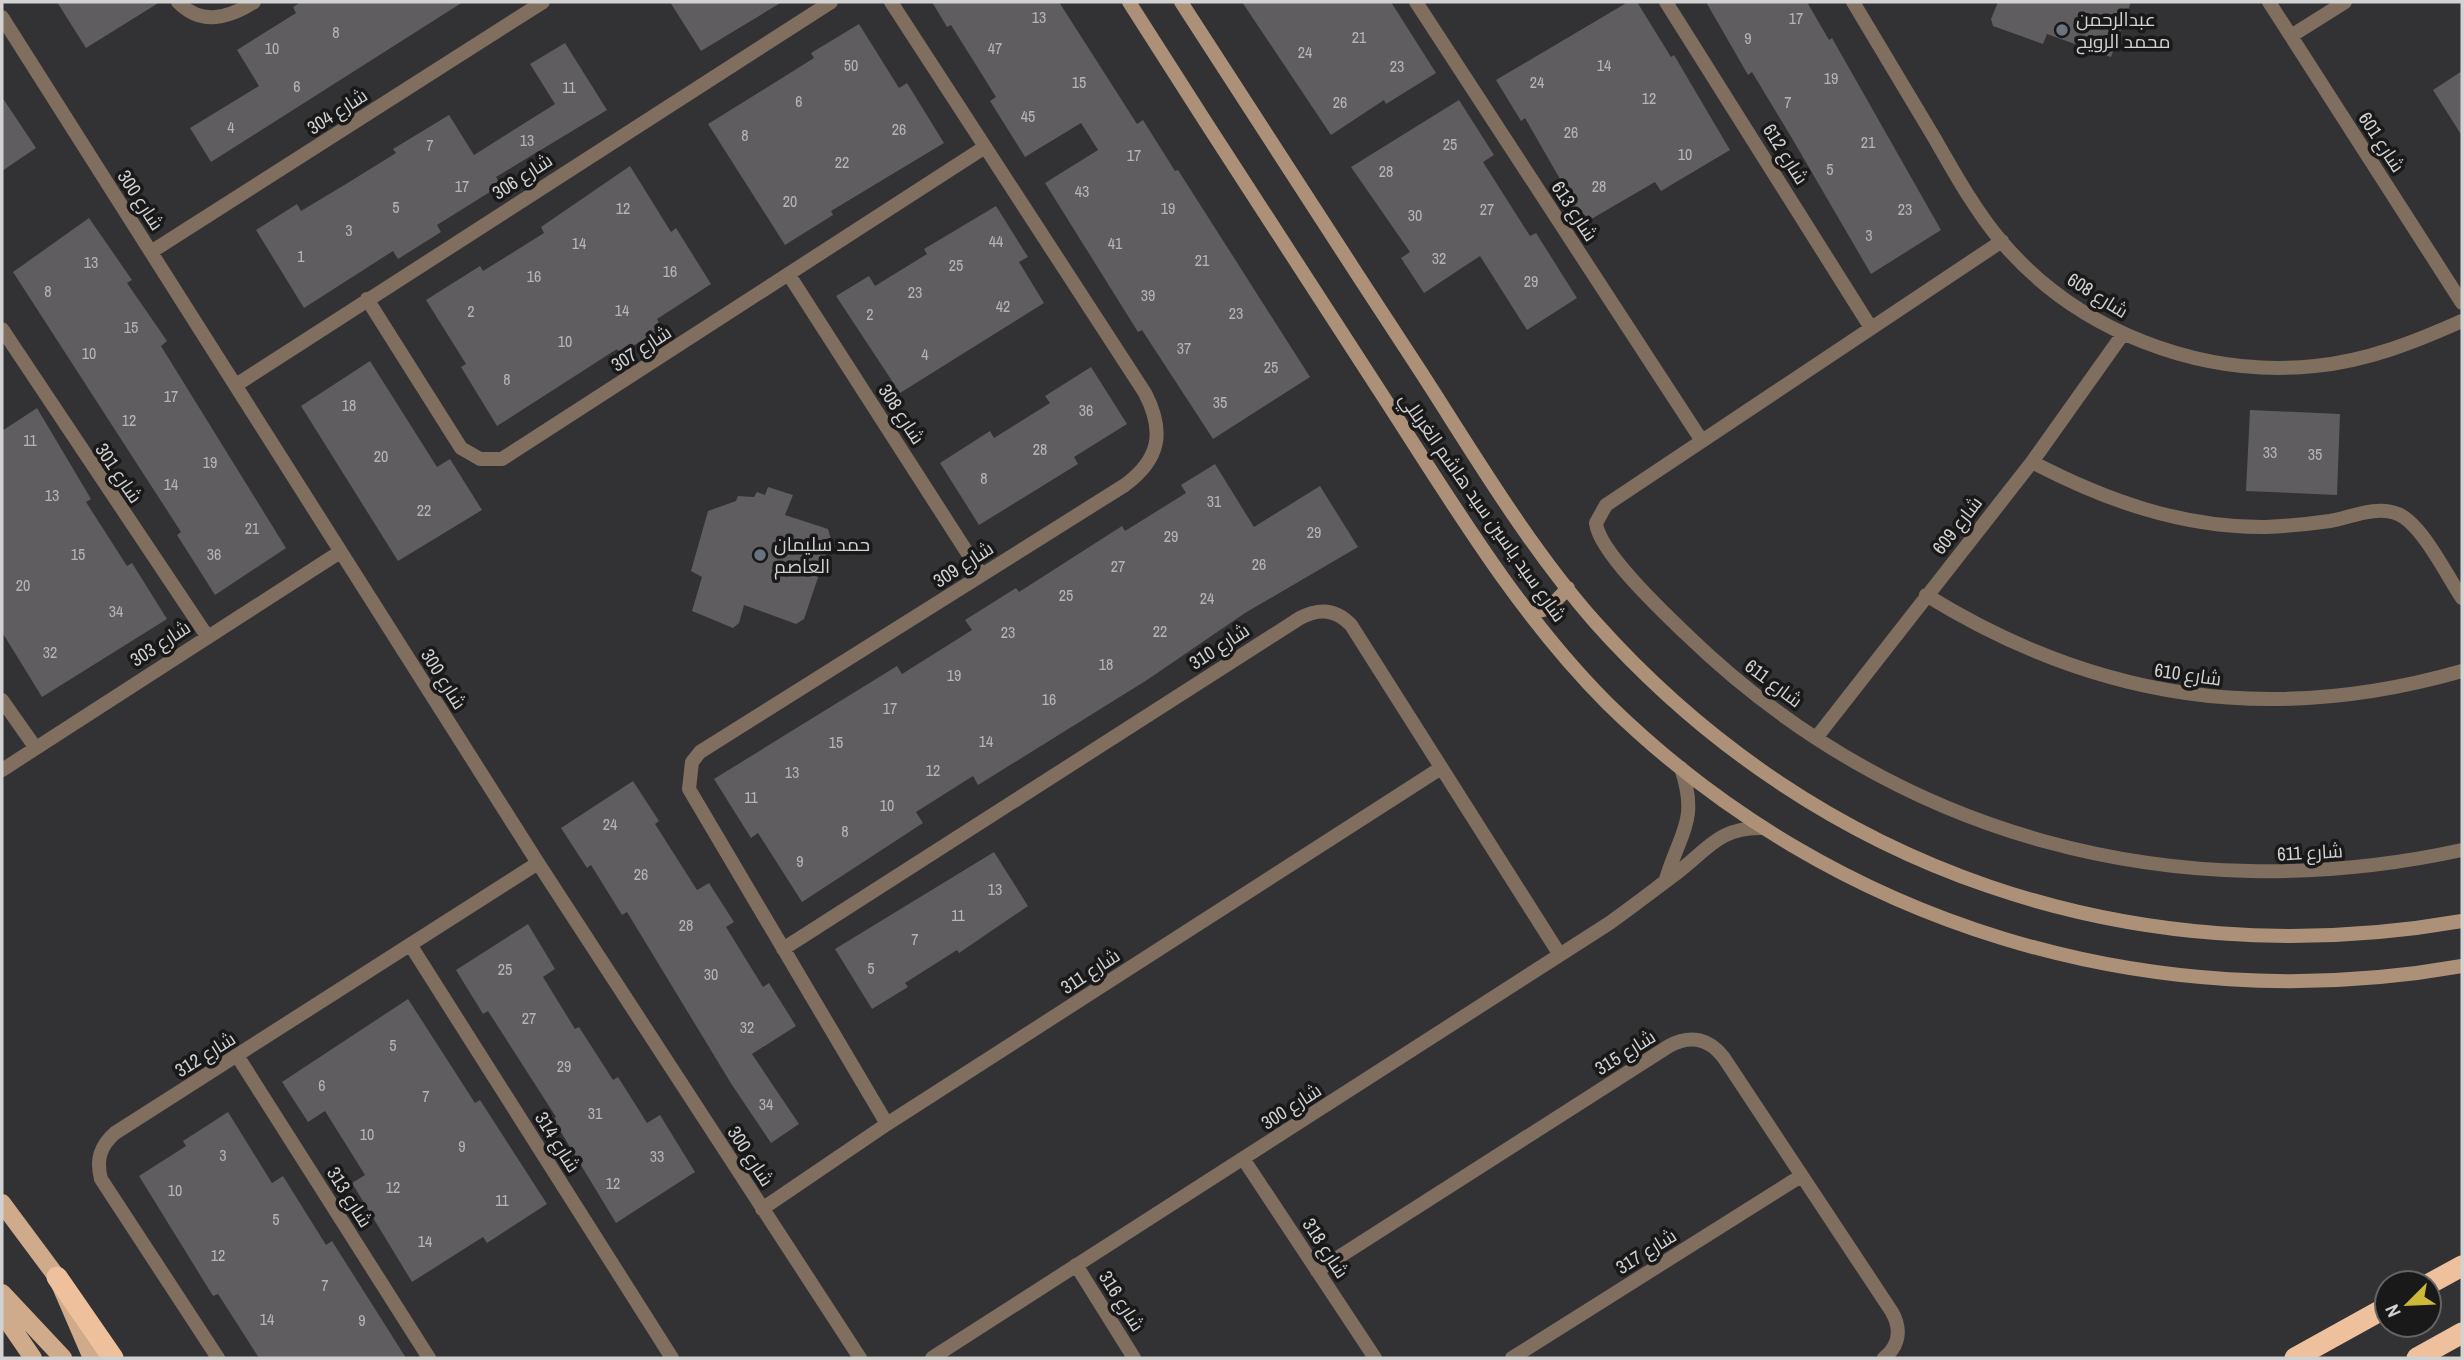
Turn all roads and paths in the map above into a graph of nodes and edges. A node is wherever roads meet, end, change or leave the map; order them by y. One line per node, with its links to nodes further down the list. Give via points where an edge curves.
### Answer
1 (178, 2): 2 (street, via 192,13 216,18)
2 (254, 2)
3 (542, 2): 17 (street, شارع 304)
4 (831, 2): 19 (street, شارع 306)
5 (891, 2): 15 (street, شارع 309)
6 (1129, 2): 33 (street, شارع سيد ياسين سيد هاشم الغربللي, via 1436,478)
7 (1181, 2): 30 (street, شارع سيد ياسين سيد هاشم الغربللي, via 1472,452)
8 (1416, 2): 26 (street, شارع 613)
9 (1666, 2): 22 (street, شارع 612)
10 (1853, 2): 16 (street, شارع 608, via 1964,188)
11 (2269, 2): 14 (street, شارع 601)
12 (2345, 2): 14 (street)
13 (2, 17): 17 (street, شارع 300)
14 (2291, 36): 20 (street, شارع 601)
15 (985, 148): 18 (street, شارع 307); 29 (street, شارع 309, via 1145,393 1155,412 1158,433 1142,472)
16 (2002, 241): 22 (street, شارع 611); 24 (street, شارع 608, via 2057,293)
17 (151, 252): 25 (street, شارع 300)
18 (789, 275): 19 (street, شارع 307, via 512,454 491,460 470,455 454,440); 29 (street, شارع 308)
19 (367, 299): 25 (street, شارع 306)
20 (2462, 303)
21 (2462, 321): 24 (street, شارع 608, via 2382,352 2286,368 2202,359)
22 (1871, 328): 26 (street, شارع 611)
23 (2, 329): 34 (street, شارع 301)
24 (2123, 334): 27 (street, شارع 609)
25 (236, 385): 28 (street, شارع 300)
26 (1702, 440): 37 (street, شارع 611, via 1606,505 1596,523 1600,539 1697,645)
27 (2032, 462): 31 (street, شارع 609); 32 (street, via 2103,496 2203,522 2266,527 2378,511 2397,514 2414,526)
28 (340, 552): 34 (street, شارع 303); 44 (street, شارع 300)
29 (981, 574): 48 (street, شارع 309, via 700,752 692,762 689,789)
30 (1567, 588): 33 (street, via 1556,604); 46 (street, شارع سيد ياسين سيد هاشم الغربللي, via 1655,685 1761,773 1866,835 1968,880 2088,916 2225,936 2340,935)
31 (1926, 595): 35 (street, شارع 610, via 2032,652 2108,678 2187,694 2266,701 2320,698 2386,690); 37 (street, شارع 609)
32 (2462, 598)
33 (1529, 613): 40 (street, شارع سيد ياسين سيد هاشم الغربللي, via 1605,700)
34 (207, 636): 38 (street, شارع 303)
35 (2462, 671)
36 (2, 700): 38 (street)
37 (1816, 738): 43 (street, شارع 611, via 1947,807 2040,840 2126,860 2215,872 2310,873 2361,869)
38 (35, 747): 41 (street, شارع 303)
39 (1441, 768): 48 (street, شارع 310, via 1351,625 1327,611 1308,614); 49 (street, شارع 310); 52 (street, شارع 311)
40 (1681, 768): 42 (street, شارع سيد ياسين سيد هاشم الغربللي); 45 (street, شارع 300, via 1688,795 1688,823)
41 (2, 770)
42 (1762, 828): 45 (street, شارع 300, via 1738,830 1714,840); 50 (street, شارع سيد ياسين سيد هاشم الغربللي, via 1854,879 1942,918 2096,963 2205,979 2299,983)
43 (2462, 850)
44 (538, 863): 47 (street, شارع 312); 56 (street, شارع 300)
45 (1666, 879): 49 (street, شارع 300)
46 (2462, 921)
47 (411, 946): 51 (street, شارع 312); 72 (street, شارع 314)
48 (783, 949): 52 (street, شارع 309)
49 (1560, 955): 53 (street, شارع 300)
50 (2462, 966)
51 (237, 1057): 70 (street, شارع 312, via 115,1133 99,1159 101,1179); 71 (street, شارع 313)
52 (887, 1124): 56 (street, شارع 311)
53 (1244, 1160): 58 (street, شارع 300); 59 (street, شارع 318)
54 (1801, 1176): 59 (street, شارع 315, via 1719,1051 1704,1041 1686,1039); 77 (street, شارع 317); 78 (street, شارع 315, via 1896,1320 1895,1345)
55 (2, 1203): 61 (main road)
56 (762, 1209): 73 (street, شارع 300)
57 (2462, 1259): 60 (highway)
58 (1076, 1265): 74 (street, شارع 300); 75 (street, شارع 316)
59 (1317, 1271): 76 (street, شارع 318)
60 (2446, 1275)
61 (57, 1277): 68 (main road); 69 (highway)
62 (2, 1293): 67 (main road)
63 (2, 1313): 66 (main road)
64 (2373, 1315): 79 (highway)
65 (2462, 1333): 80 (highway)
66 (33, 1358)
67 (64, 1358)
68 (92, 1358)
69 (113, 1358)
70 (218, 1358)
71 (429, 1358)
72 (672, 1358)
73 (860, 1358)
74 (932, 1358)
75 (1134, 1358)
76 (1375, 1358)
77 (1513, 1358)
78 (1884, 1358)
79 (2295, 1358)
80 (2417, 1358)

